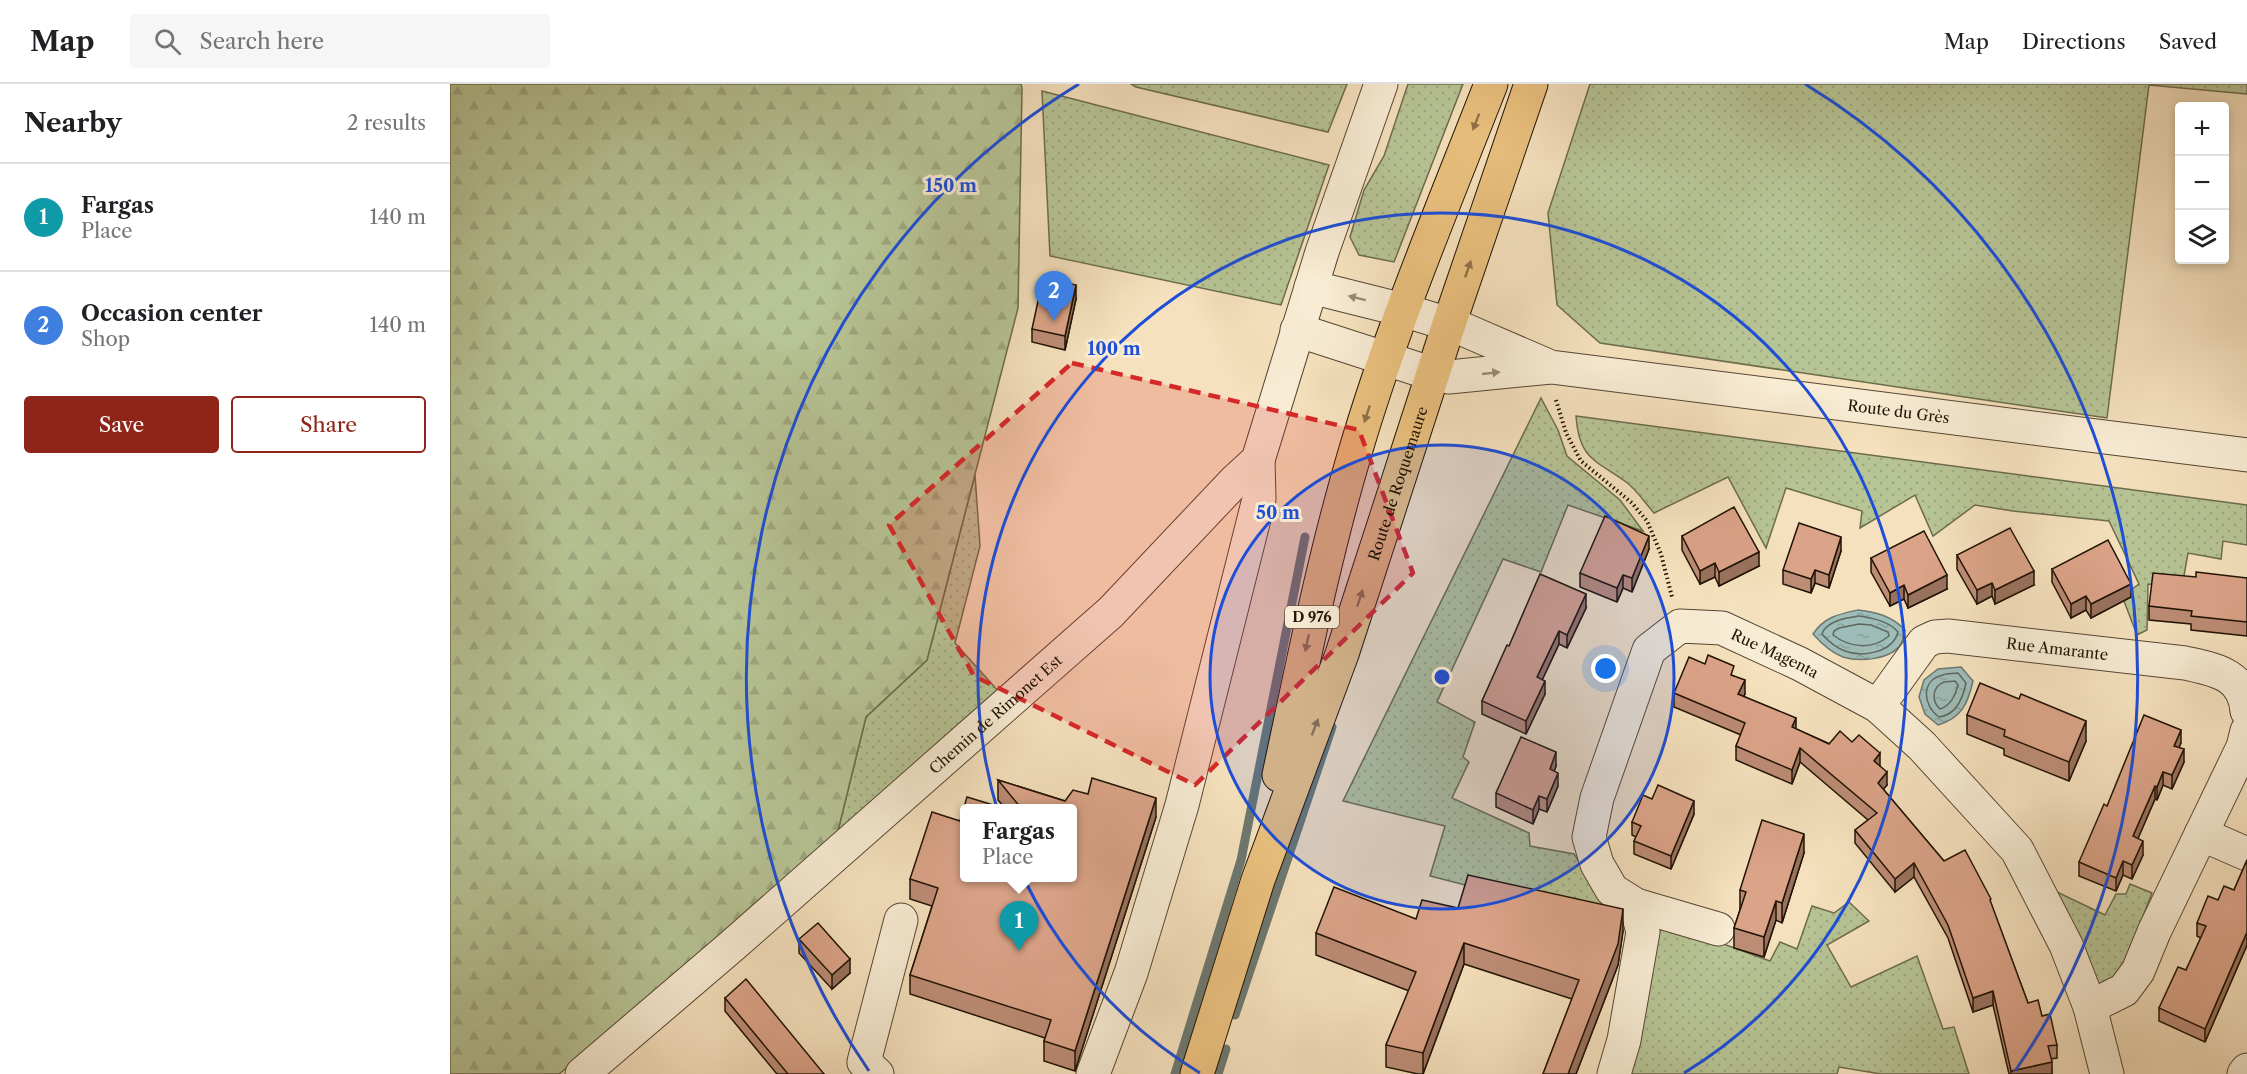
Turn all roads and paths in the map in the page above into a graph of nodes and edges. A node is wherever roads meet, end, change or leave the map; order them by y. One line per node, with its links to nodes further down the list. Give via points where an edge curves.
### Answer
1 (1381, 84): 4 (street, Chemin de Rimonet Est)
2 (1491, 84): 5 (main road, Route de Roquemaure / D 976, one-way to 5)
3 (1531, 84): 6 (main road, Route de Roquemaure / D 976, one-way to 3)
4 (1311, 287): 5 (street, one-way to 4); 7 (street, Chemin de Rimonet Est)
5 (1403, 310): 6 (street); 8 (main road, Route de Roquemaure / D 976)
6 (1449, 324): 9 (street); 10 (main road, Route de Roquemaure / D 976)
7 (1297, 330): 8 (street); 12 (street, Chemin de Rimonet Est)
8 (1385, 359): 10 (street); 19 (main road, Route de Roquemaure / D 976, one-way to 19, via 1354,456 1313,612)
9 (1551, 367): 10 (street, one-way to 9, via 1449,377); 11 (street, Route du Grès); 13 (path, via 1556,402 1581,461 1632,503 1647,521 1661,554)
10 (1433, 374): 19 (main road, Route de Roquemaure / D 976, one-way to 10, via 1342,654)
11 (2247, 455)
12 (1258, 460): 25 (street, Chemin de Rimonet Est, via 1111,612); 27 (street, via 1259,499 1179,816 1131,973)
13 (1680, 626): 14 (street, Rue Magenta, via 1722,628); 20 (street, via 1649,650 1601,786 1589,837 1596,864 1612,890)
14 (1878, 705): 15 (street, Rue Amarante, via 1924,642 1935,636 1948,636 2212,669 2229,676 2244,692); 23 (street, Rue Magenta, via 1923,746 2017,850 2066,945)
15 (2247, 711)
16 (2247, 731): 17 (street)
17 (2201, 834): 18 (street); 23 (street, via 2138,971 2124,990)
18 (2247, 854)
19 (1258, 880): 28 (main road, Route de Roquemaure / D 976)
20 (1636, 905): 22 (street); 29 (street, via 1643,932)
21 (901, 920): 26 (street, via 864,1062)
22 (1718, 929)
23 (2090, 1007): 30 (street, Rue Magenta)
24 (2247, 1070): 31 (street)
25 (582, 1074)
26 (877, 1074)
27 (1093, 1074)
28 (1197, 1074)
29 (1614, 1074)
30 (2106, 1074)
31 (2244, 1074)

